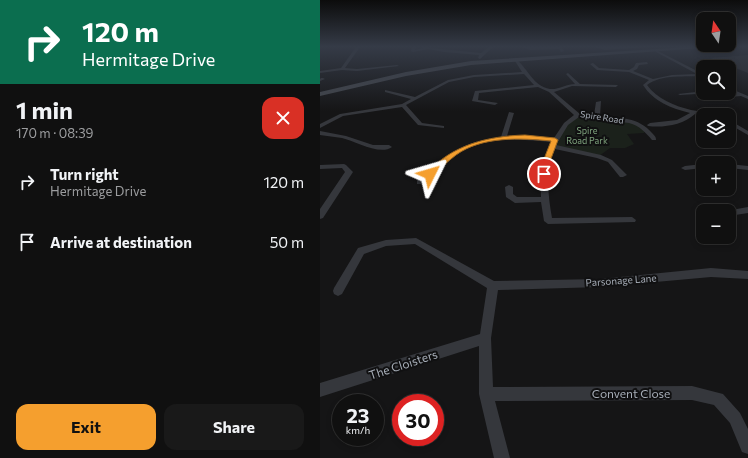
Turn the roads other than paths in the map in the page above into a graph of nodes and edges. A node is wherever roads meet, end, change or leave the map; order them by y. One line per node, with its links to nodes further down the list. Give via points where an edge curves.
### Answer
1 (353, 68): 6 (street)
2 (449, 68): 20 (main road)
3 (522, 68): 9 (street, Spire Road)
4 (597, 68): 8 (street)
5 (635, 68): 8 (street)
6 (342, 69): 7 (street)
7 (320, 72)
8 (630, 72): 12 (street)
9 (525, 73): 14 (street, Spire Road); 22 (street, via 474,76 448,81)
10 (568, 74): 13 (street)
11 (696, 76): 12 (street)
12 (652, 80): 27 (street, via 645,85 654,94 669,104)
13 (578, 84): 15 (street); 17 (street)
14 (538, 86): 17 (street, Spire Road); 25 (street, via 477,92 475,102)
15 (616, 86)
16 (387, 91): 22 (street)
17 (551, 91): 29 (street, Spire Road)
18 (736, 92): 21 (street)
19 (680, 94): 21 (street, via 690,91 717,97)
20 (320, 95)
21 (741, 95): 23 (street)
22 (415, 98): 26 (street)
23 (748, 98)
24 (598, 102): 30 (street)
25 (495, 103)
26 (403, 105): 32 (street, via 342,115); 34 (street, via 420,124)
27 (694, 112): 31 (street, via 688,119)
28 (511, 113): 37 (street)
29 (578, 115): 30 (street, Spire Road); 39 (street, via 571,118)
30 (597, 117): 38 (street, Spire Road, via 639,124)
31 (650, 125)
32 (320, 126)
33 (736, 126): 36 (street)
34 (442, 127)
35 (320, 133): 40 (street, via 344,137 372,147)
36 (748, 133)
37 (504, 137): 39 (street, via 525,137); 47 (street, via 472,145 454,153)
38 (654, 139)
39 (554, 143): 46 (street, via 610,161); 49 (street, via 545,164)
40 (389, 147)
41 (320, 166): 52 (street, via 344,166 349,172)
42 (696, 167): 44 (street)
43 (736, 167): 45 (street)
44 (685, 168)
45 (748, 168)
46 (623, 175)
47 (420, 182)
48 (509, 187): 49 (street, via 509,195 515,200)
49 (545, 199): 53 (street, via 548,221)
50 (748, 210): 51 (street)
51 (736, 212)
52 (320, 216)
53 (632, 220)
54 (748, 275): 55 (street, Parsonage Lane, via 694,274 599,283)
55 (493, 286): 56 (street, via 416,241 386,243 361,251); 57 (street)
56 (338, 291)
57 (485, 338): 58 (street, The Cloisters); 59 (street)
58 (320, 390)
59 (486, 394): 60 (street, Convent Close, via 692,393 718,399 735,418); 61 (street)
60 (748, 446)
61 (502, 458)

